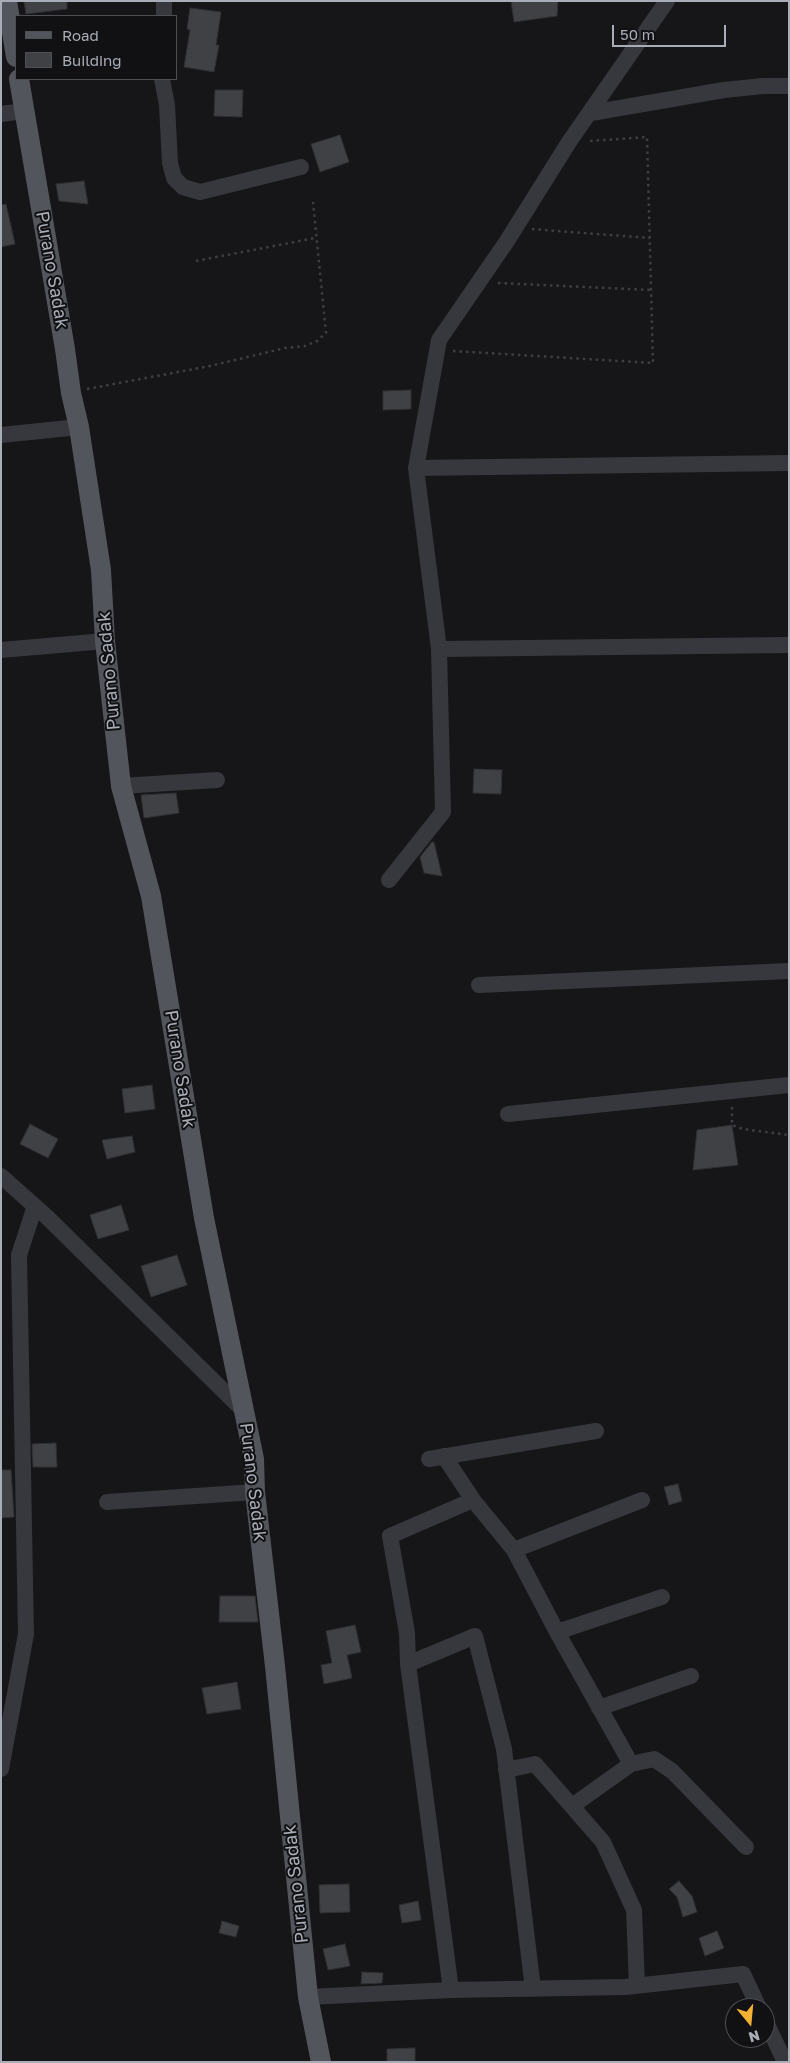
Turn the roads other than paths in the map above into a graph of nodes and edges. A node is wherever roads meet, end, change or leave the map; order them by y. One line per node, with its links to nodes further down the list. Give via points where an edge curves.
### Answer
1 (7, 1): 5 (main road)
2 (164, 1): 4 (street)
3 (667, 1): 10 (street)
4 (164, 15)
5 (11, 53)
6 (19, 80): 9 (main road, Purano Sadak)
7 (162, 80): 12 (street, via 170,163 174,178 182,188 200,192)
8 (789, 86): 10 (street, via 724,90)
9 (24, 111): 11 (street); 13 (main road, Purano Sadak)
10 (591, 113): 16 (street, via 440,340)
11 (1, 114)
12 (301, 167)
13 (79, 427): 14 (street); 17 (main road, Purano Sadak, via 101,570)
14 (1, 435)
15 (789, 464): 16 (street)
16 (416, 468): 19 (street)
17 (105, 641): 20 (street); 22 (main road, Purano Sadak)
18 (789, 645): 19 (street)
19 (439, 649): 23 (street, via 443,812)
20 (1, 650)
21 (217, 780): 22 (street)
22 (121, 786): 30 (main road, Purano Sadak, via 151,896 204,1218)
23 (389, 880)
24 (789, 971): 25 (street)
25 (479, 985)
26 (789, 1085): 27 (street)
27 (508, 1114)
28 (3, 1184): 29 (street)
29 (35, 1206): 30 (street); 43 (street, via 19,1256 26,1634)
30 (244, 1411): 32 (main road, Purano Sadak, via 254,1459)
31 (596, 1431): 33 (street, via 437,1458)
32 (255, 1492): 35 (street); 50 (main road, Purano Sadak)
33 (473, 1500): 36 (street); 39 (street, via 390,1536 407,1633)
34 (642, 1500): 36 (street)
35 (107, 1502)
36 (514, 1550): 38 (street)
37 (662, 1597): 38 (street)
38 (557, 1632): 41 (street)
39 (408, 1664): 44 (street, via 475,1636 504,1748); 49 (street)
40 (691, 1676): 41 (street)
41 (599, 1708): 42 (street)
42 (631, 1764): 45 (street); 46 (street, via 654,1759 672,1770)
43 (1, 1768)
44 (506, 1770): 45 (street, via 535,1764); 48 (street)
45 (572, 1806): 47 (street, via 603,1842 634,1910)
46 (746, 1847)
47 (637, 1986): 48 (street); 51 (street, via 743,1974)
48 (533, 1989): 49 (street)
49 (451, 1990): 50 (street)
50 (308, 1997): 53 (main road, Purano Sadak)
51 (754, 1998)
52 (775, 2041): 54 (street)
53 (321, 2062)
54 (785, 2062)

